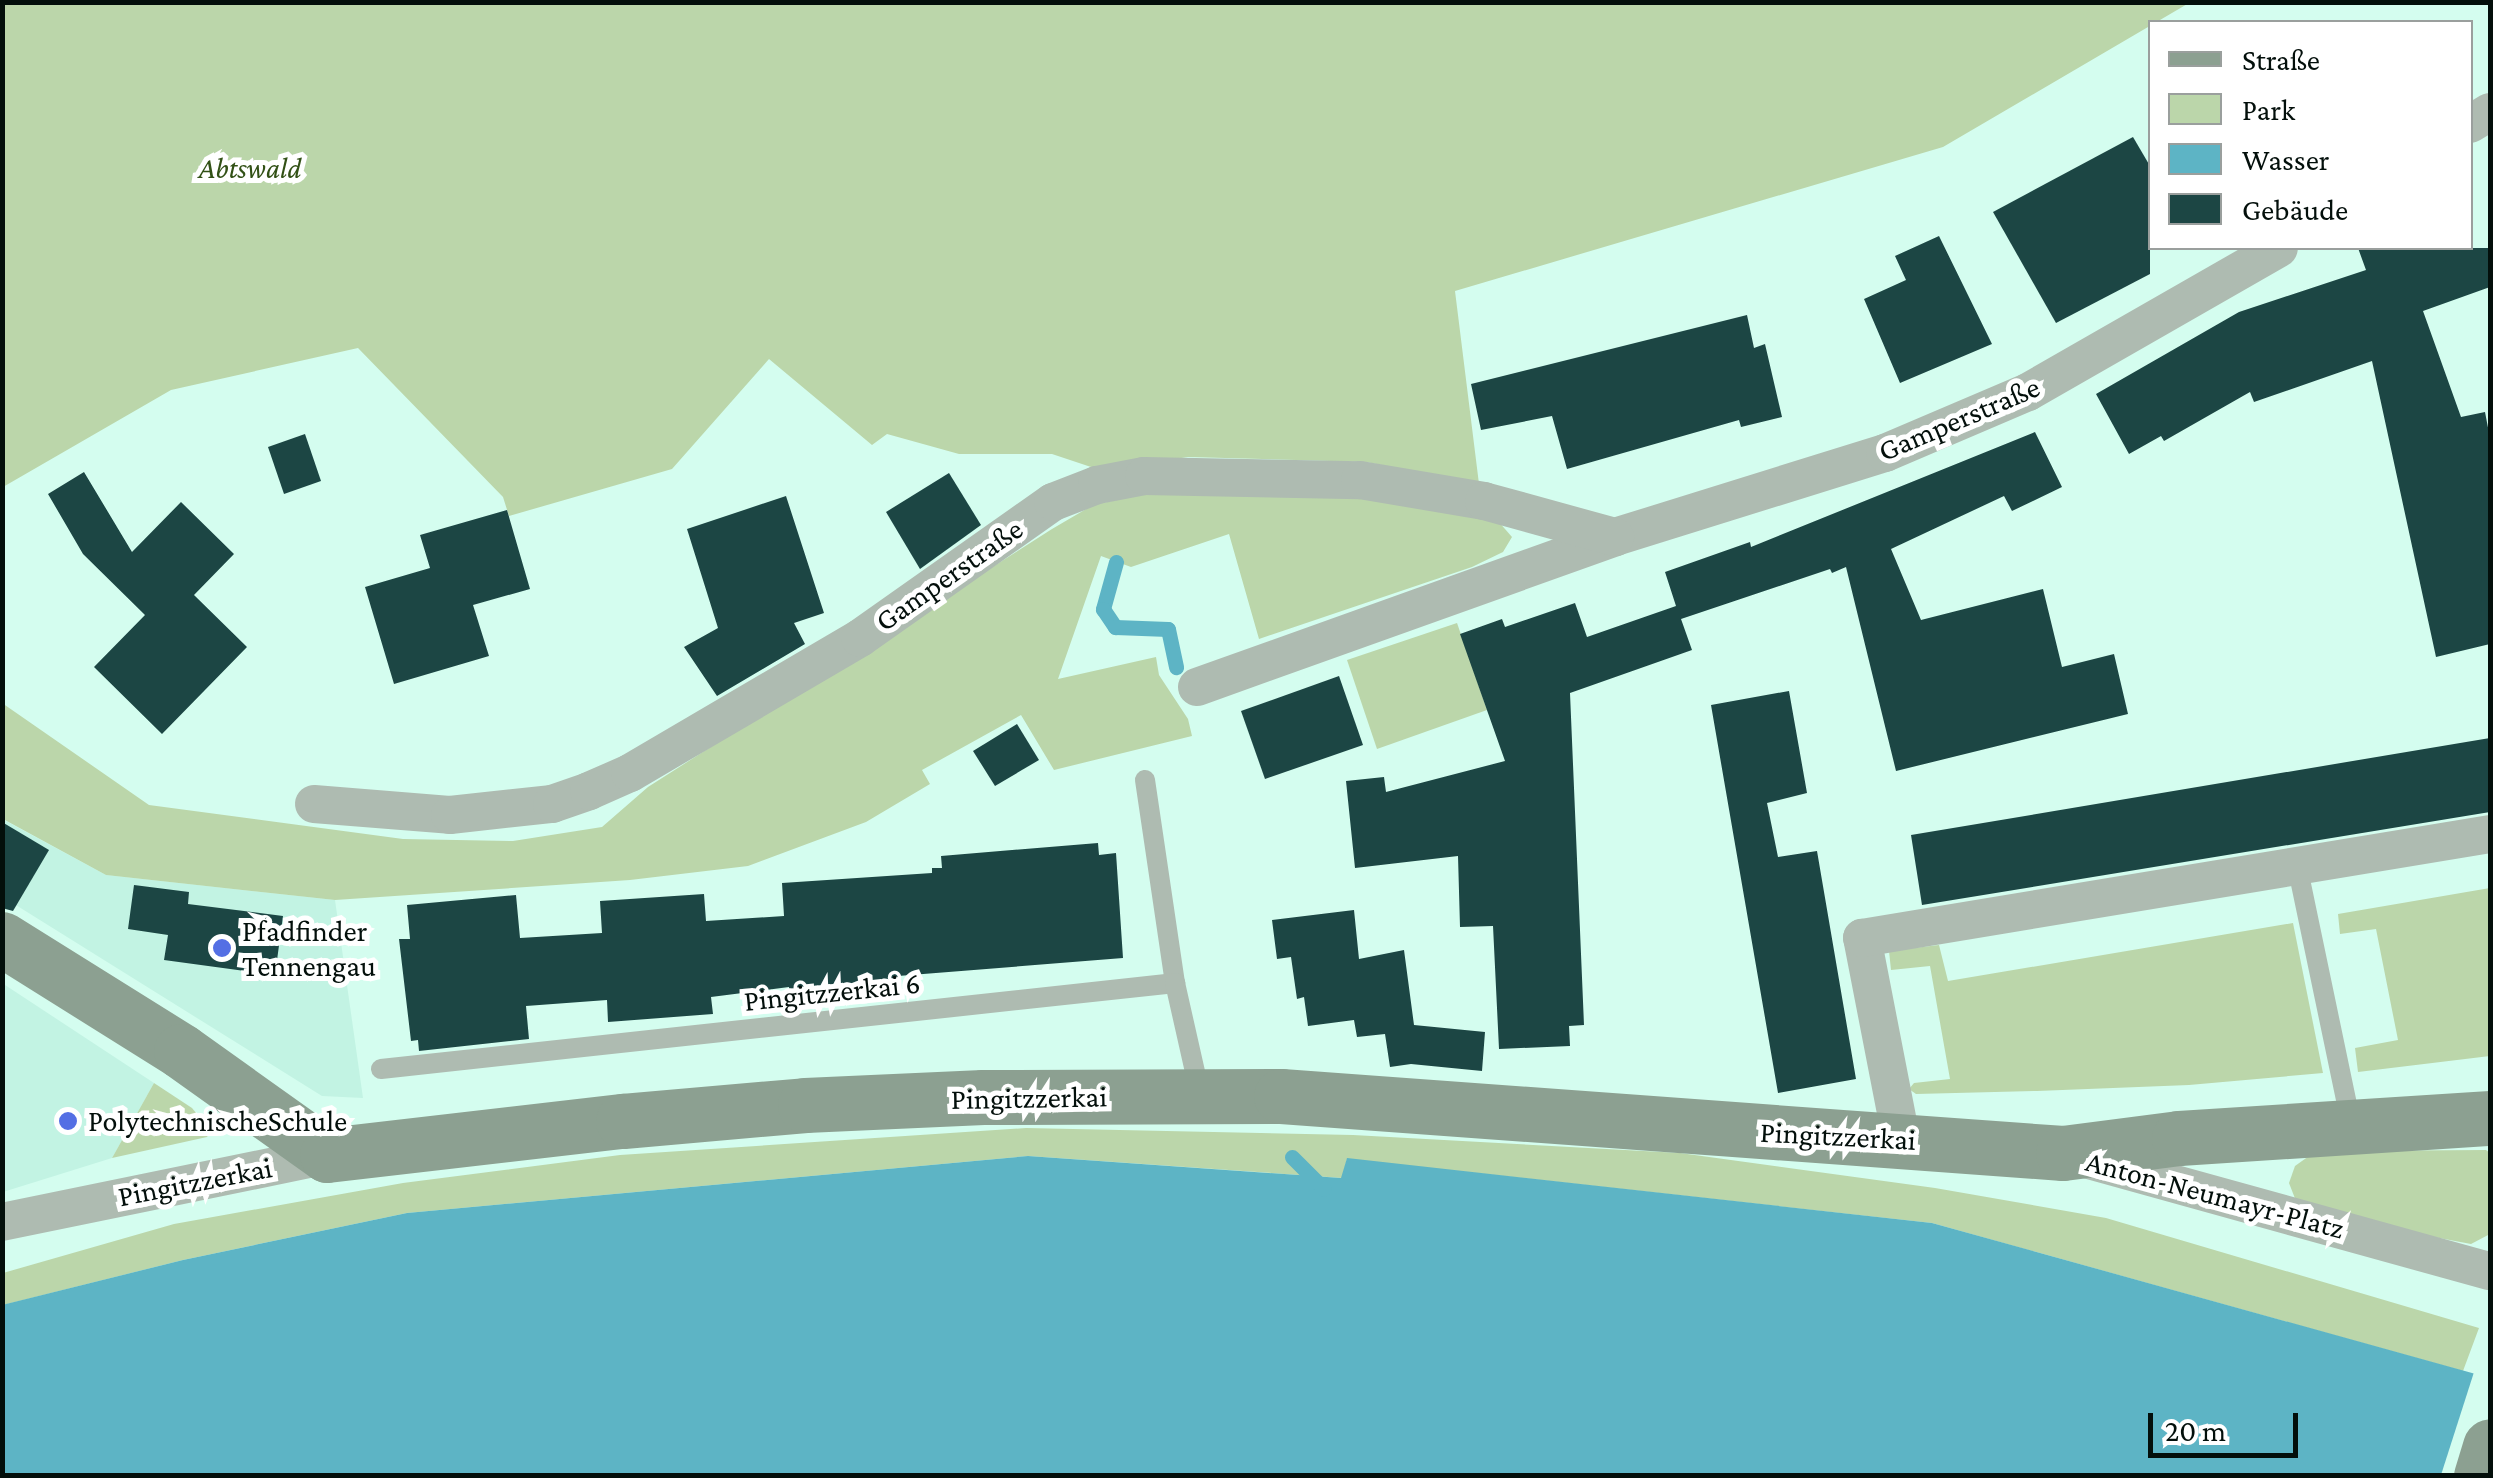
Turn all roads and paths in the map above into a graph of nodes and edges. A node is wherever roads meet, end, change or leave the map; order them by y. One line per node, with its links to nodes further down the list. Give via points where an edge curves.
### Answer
1 (2275, 250): 2 (street, Gamperstraße, via 2028,392 1885,453)
2 (1615, 537): 3 (street, Gamperstraße); 5 (street, Gamperstraße, via 1484,501 1360,480 1144,476 1097,485 1054,502 860,638 589,791 552,804 450,815)
3 (1197, 687)
4 (1146, 780): 9 (lane)
5 (314, 804)
6 (2490, 834): 7 (street)
7 (2297, 865): 13 (lane); 14 (street, via 1862,938)
8 (2, 939): 16 (street)
9 (1175, 983): 10 (lane, Pingitzzerkai 6); 11 (lane)
10 (380, 1069)
11 (1201, 1096): 14 (street, Pingitzzerkai); 16 (street, Pingitzzerkai, via 805,1105)
12 (2490, 1118): 13 (street, Anton-Neumayr-Platz)
13 (2352, 1128): 15 (street, Anton-Neumayr-Platz)
14 (1901, 1138): 15 (street, Pingitzzerkai)
15 (2063, 1153): 18 (street, Anton-Neumayr-Platz)
16 (327, 1155): 17 (street, Pingitzzerkai)
17 (2, 1222)
18 (2490, 1270)
19 (2490, 1446): 20 (street)
20 (2481, 1476)

